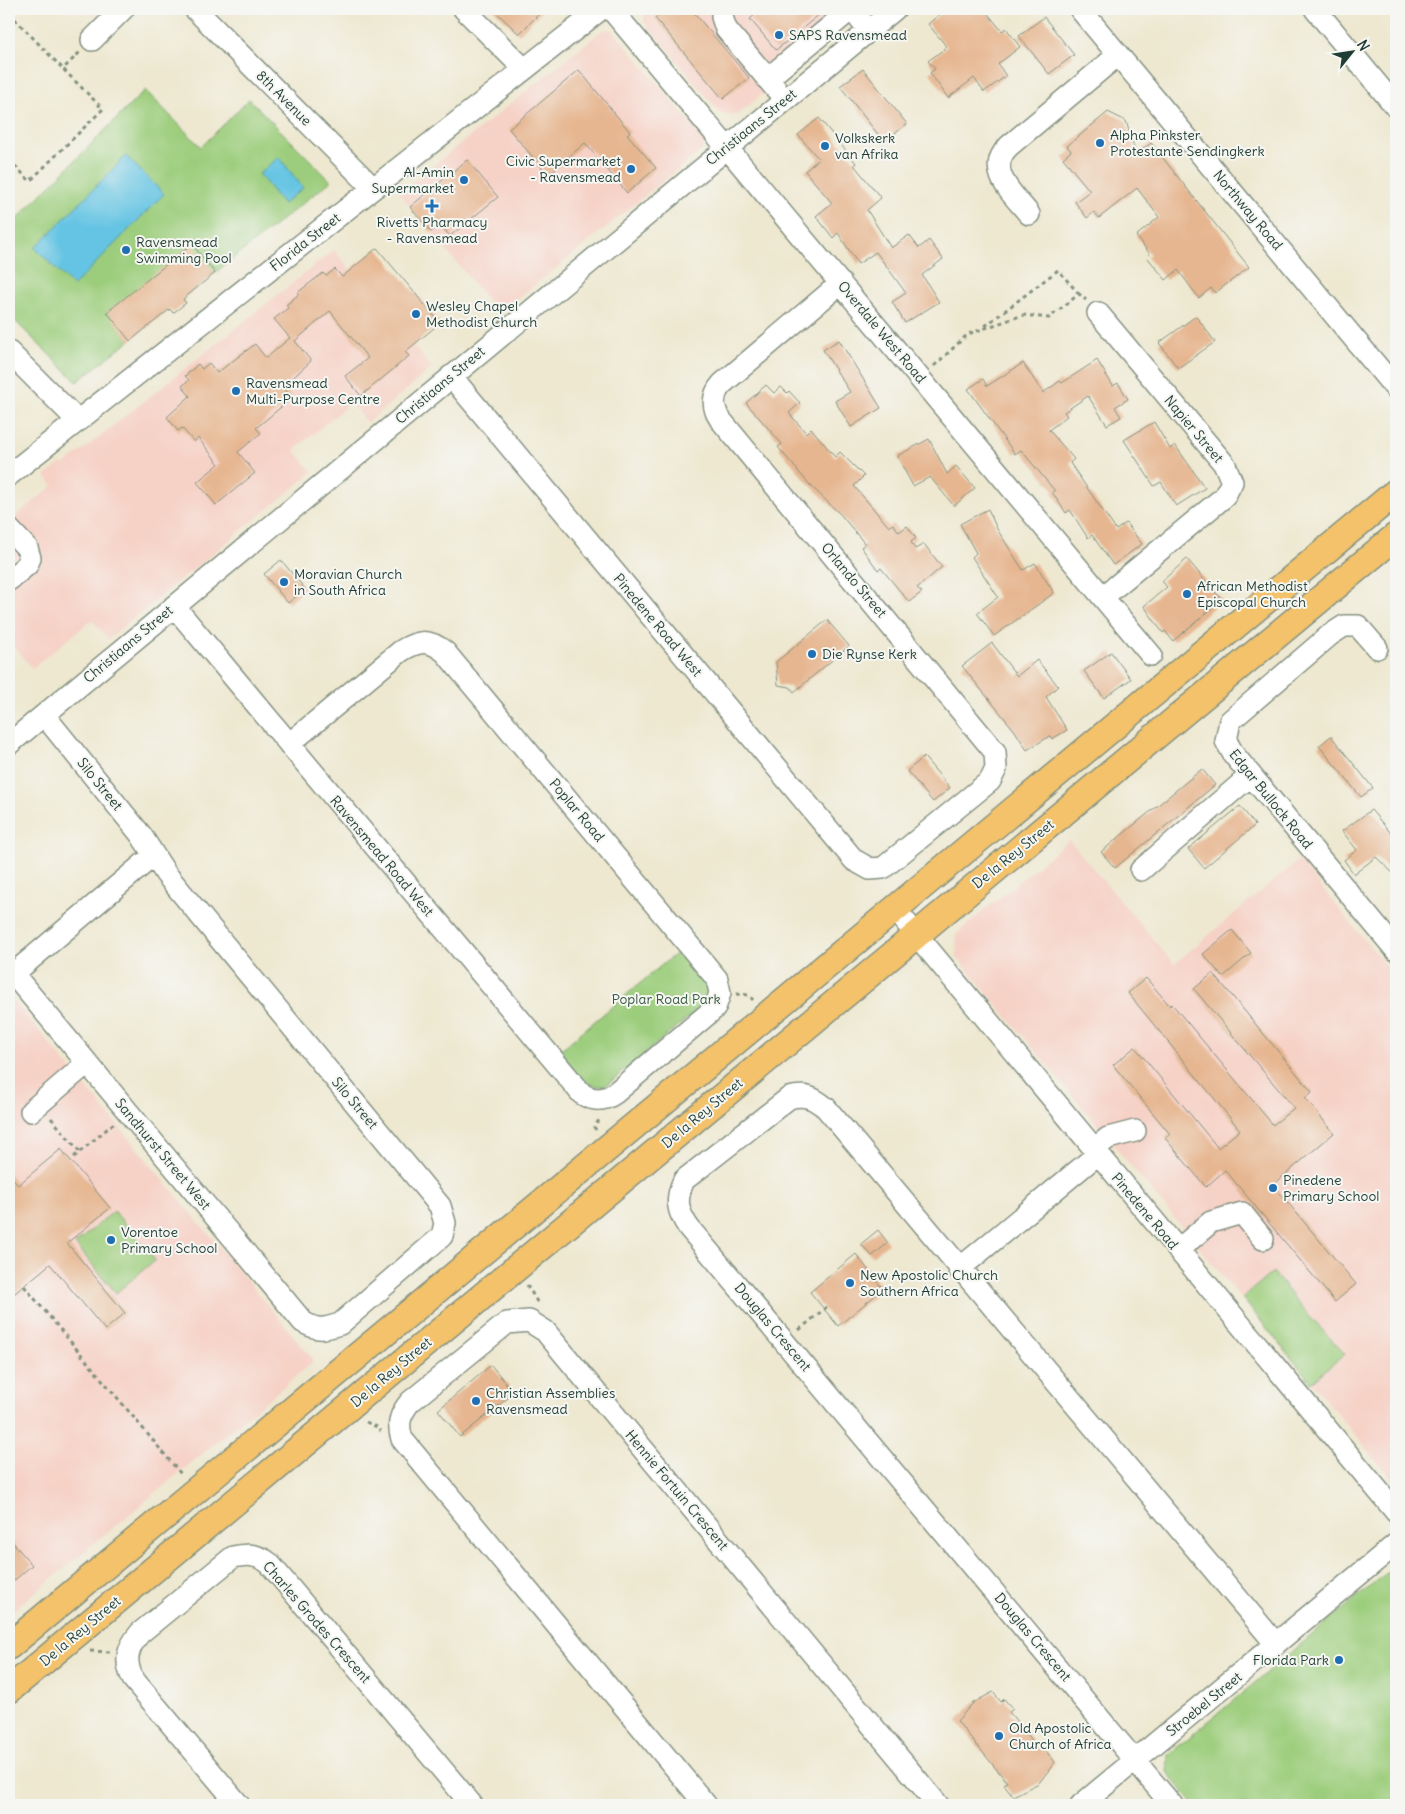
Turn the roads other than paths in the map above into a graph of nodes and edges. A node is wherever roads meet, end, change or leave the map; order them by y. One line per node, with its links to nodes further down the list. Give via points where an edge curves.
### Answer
1 (123, 9): 11 (street)
2 (195, 9): 18 (street, 8th Avenue)
3 (464, 9): 13 (street)
4 (601, 9): 13 (street, Florida Street)
5 (612, 9): 17 (street, Overdale West Road)
6 (723, 9): 14 (street, via 726,29)
7 (895, 9): 10 (street, Christiaans Street)
8 (1080, 9): 12 (street, Northway Road)
9 (1314, 9): 16 (street)
10 (869, 30): 14 (street, via 855,13 848,12); 15 (street, Christiaans Street)
11 (92, 40)
12 (1118, 55): 19 (street, via 1001,156 998,169 1003,182); 24 (street, Northway Road)
13 (524, 69): 18 (street, Florida Street)
14 (767, 79): 15 (street)
15 (784, 99): 17 (street, Christiaans Street)
16 (1396, 107)
17 (727, 146): 20 (street, Overdale West Road); 23 (street, Christiaans Street)
18 (373, 188): 25 (street, Florida Street)
19 (1029, 214)
20 (841, 283): 31 (street, Overdale West Road); 40 (street, Orlando Street, via 722,384 714,401 720,418 995,752 996,770 990,781 889,865)
21 (1098, 313): 31 (street, Napier Street, via 1225,466 1232,482 1224,497)
22 (9, 352): 25 (street)
23 (451, 376): 32 (street, Christiaans Street); 40 (street, Pinedene Road West, via 848,853)
24 (1394, 383)
25 (78, 421): 26 (street, Florida Street)
26 (9, 475)
27 (1396, 492): 42 (main road)
28 (9, 530): 30 (street, via 27,548 30,558 27,565)
29 (1396, 536): 43 (main road, De la Rey Street)
30 (9, 580)
31 (1104, 597): 34 (street, Overdale West Road)
32 (174, 606): 35 (street, Christiaans Street); 37 (street, Ravensmead Road West)
33 (1376, 648): 38 (street, Edgar Bullock Road, via 1358,626 1344,626 1230,721 1226,734 1229,748)
34 (1151, 655)
35 (44, 715): 36 (street, Christiaans Street); 39 (street, Silo Street)
36 (9, 744)
37 (289, 744): 47 (street, Ravensmead Road West, via 576,1089 588,1098); 47 (street, Poplar Road, via 401,651 425,641 445,652 717,978 720,993 715,1008 615,1093)
38 (1251, 775): 41 (street); 44 (street, Edgar Bullock Road)
39 (154, 855): 45 (street); 54 (street, Silo Street, via 166,874 443,1212 444,1230 438,1241 340,1324)
40 (870, 869)
41 (1140, 870)
42 (895, 909): 43 (street, Pinedene Road); 58 (main road)
43 (915, 934): 50 (street, Pinedene Road); 59 (main road, De la Rey Street)
44 (1396, 950)
45 (11, 972): 46 (street, Sandhurst Street West)
46 (87, 1063): 48 (street); 54 (street, Sandhurst Street West, via 303,1322)
47 (596, 1099)
48 (35, 1107)
49 (1135, 1131): 50 (street, via 1108,1138)
50 (1096, 1152): 52 (street, Pinedene Road); 53 (street)
51 (1263, 1239): 52 (street, via 1242,1214 1211,1222)
52 (1178, 1250): 55 (street, Pinedene Road)
53 (959, 1269): 57 (street, Douglas Crescent); 60 (street, Douglas Crescent, via 826,1108 815,1099 802,1095 789,1098 684,1180 679,1192 678,1204 689,1228)
54 (322, 1330)
55 (1396, 1512)
56 (1396, 1544): 57 (street, Stroebel Street)
57 (1276, 1644): 60 (street, Stroebel Street)
58 (9, 1646)
59 (9, 1690)
60 (1136, 1760): 65 (street, Stroebel Street); 66 (street, Douglas Crescent)
61 (239, 1805): 62 (street, Charles Grodes Crescent, via 133,1679 127,1655 140,1633 233,1557 246,1554 260,1556 275,1568)
62 (472, 1805)
63 (706, 1805): 64 (street, Hennie Fortuin Crescent, via 402,1439 399,1426 410,1402 507,1323 529,1321 545,1331)
64 (938, 1805)
65 (1081, 1805)
66 (1172, 1805)

